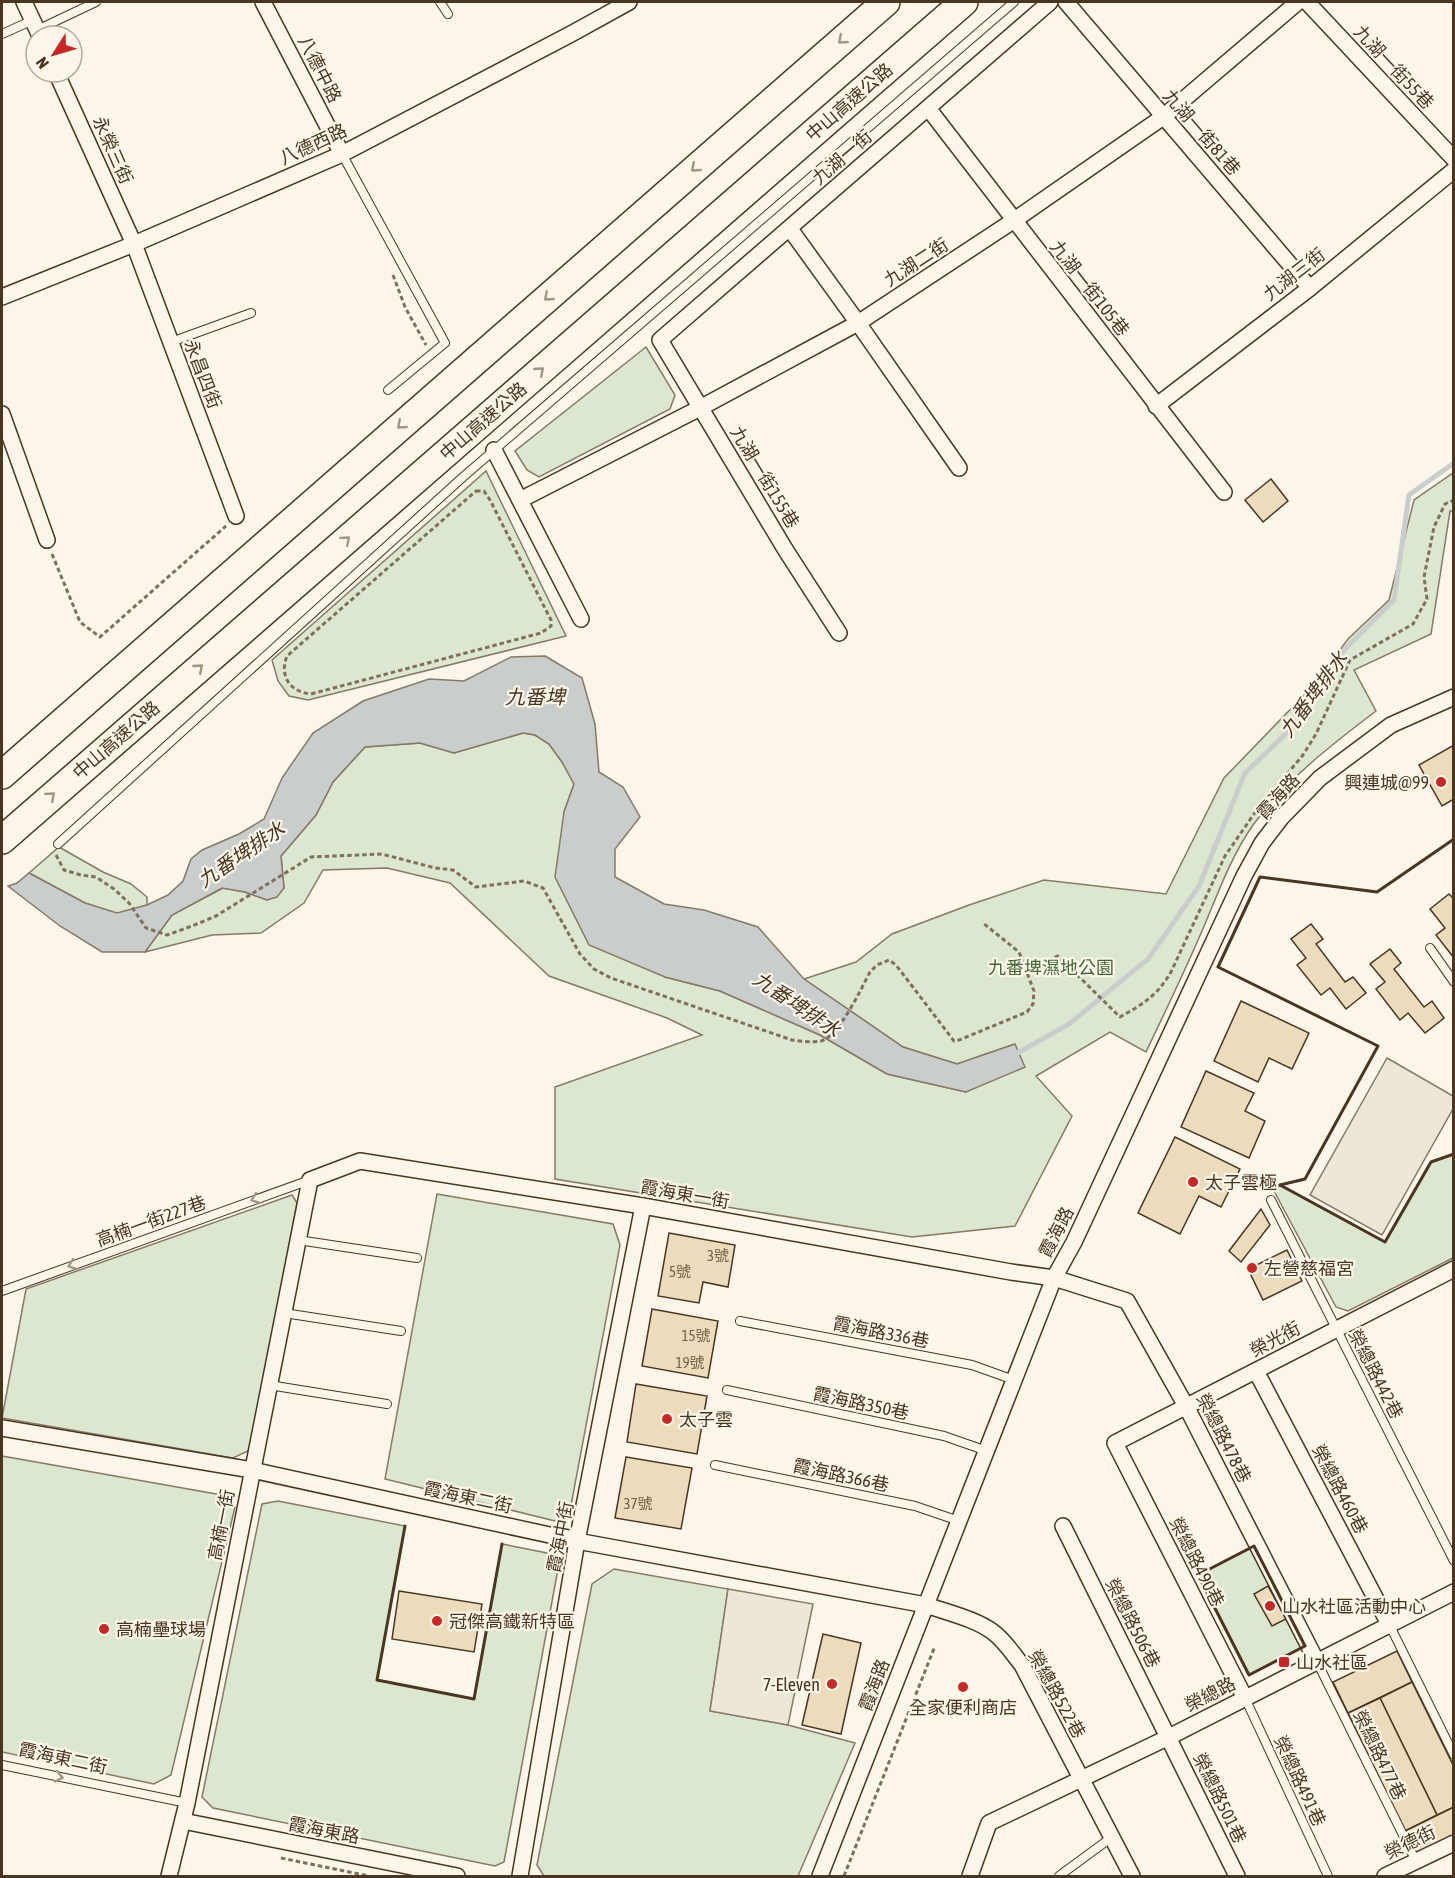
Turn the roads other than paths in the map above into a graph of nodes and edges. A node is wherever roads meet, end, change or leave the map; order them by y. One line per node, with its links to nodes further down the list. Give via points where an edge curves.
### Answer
1 (24, 2): 14 (street)
2 (96, 2): 15 (lane)
3 (263, 2): 21 (street, 八德中路)
4 (440, 2): 13 (lane)
5 (629, 2): 21 (street, 八德西路)
6 (886, 2): 47 (highway, one-way to 47)
7 (964, 2): 48 (highway, 中山高速公路, one-way to 7)
8 (1014, 2): 38 (lane)
9 (1050, 2): 19 (street, 九湖一街)
10 (1066, 2): 20 (street, 九湖一街81巷)
11 (1298, 2): 20 (street, 九湖二街)
12 (1307, 2): 22 (street, 九湖一街55巷)
13 (448, 14)
14 (35, 24)
15 (48, 24)
16 (24, 31): 17 (lane)
17 (2, 34)
18 (61, 84): 26 (street, 永榮三街)
19 (928, 108): 24 (street, 九湖一街105巷); 25 (street, 九湖一街)
20 (1163, 117): 24 (street, 九湖二街); 27 (street, 九湖一街81巷)
21 (342, 154): 26 (street, 八德西路); 33 (lane, via 444,342)
22 (1454, 159)
23 (1454, 170): 27 (street, 九湖三街)
24 (1013, 221): 30 (street, 九湖二街); 34 (street, 九湖一街105巷)
25 (790, 229): 30 (street); 31 (street, 九湖一街)
26 (134, 244): 28 (street, 八德西路); 32 (street, 永昌四街)
27 (1310, 288): 34 (street, 九湖三街)
28 (2, 297)
29 (251, 313): 32 (lane)
30 (858, 323): 35 (street, 九湖二街); 39 (street)
31 (660, 340): 35 (street, 九湖一街155巷)
32 (171, 342): 42 (street, 永昌四街)
33 (388, 390)
34 (1156, 405): 40 (street, 九湖一街105巷)
35 (700, 408): 41 (street, 九湖二街); 45 (street, 九湖一街155巷)
36 (2, 414): 37 (street)
37 (5, 434): 43 (street)
38 (494, 450): 41 (street); 49 (lane)
39 (959, 468)
40 (1224, 492)
41 (520, 500): 44 (street)
42 (236, 516)
43 (47, 540)
44 (581, 619)
45 (839, 633)
46 (1454, 697): 58 (street, 霞海路, via 1391,725 1353,752 1320,778 1262,843)
47 (2, 775)
48 (4, 837)
49 (58, 844)
50 (1430, 948): 51 (lane)
51 (1454, 982)
52 (310, 1180): 54 (street, 霞海東一街, via 360,1161); 55 (street, 高楠一街); 59 (lane, 高楠一街227巷, one-way to 59)
53 (1271, 1200): 62 (lane, 榮總路442巷)
54 (643, 1206): 58 (street, 霞海東一街); 77 (street, 霞海中街)
55 (298, 1240): 56 (lane); 60 (street, 高楠一街)
56 (417, 1258)
57 (1454, 1269): 62 (street, 榮光街)
58 (1054, 1278): 65 (street, 霞海路); 69 (street, 榮總路478巷, via 1127,1301)
59 (2, 1290)
60 (284, 1313): 63 (lane); 66 (street, 高楠一街)
61 (740, 1321): 65 (lane, 霞海路336巷, via 972,1365)
62 (1336, 1328): 64 (street, 榮光街); 78 (lane, 榮總路442巷)
63 (401, 1331)
64 (1256, 1371): 69 (street, 榮光街); 81 (street, 榮總路460巷)
65 (1014, 1380): 72 (street, 霞海路)
66 (269, 1385): 68 (lane); 74 (street, 高楠一街)
67 (727, 1390): 72 (lane, 霞海路350巷, via 944,1436)
68 (387, 1404)
69 (1186, 1406): 71 (street, 榮光街); 82 (street, 榮總路478巷)
70 (2, 1428): 74 (street, 霞海東二街)
71 (1115, 1443): 83 (street, 榮總路490巷)
72 (987, 1451): 75 (street, 霞海路)
73 (715, 1465): 75 (lane, 霞海路366巷, via 915,1506)
74 (252, 1470): 77 (street, 霞海東二街); 88 (street, 高楠一街)
75 (959, 1521): 80 (street, 霞海路)
76 (1063, 1526): 84 (street, 榮總路506巷)
77 (577, 1541): 80 (street, 霞海東二街); 95 (street, 霞海中街)
78 (1454, 1561)
79 (1454, 1592): 81 (street, 榮總路)
80 (926, 1605): 87 (street, 榮總路522巷, via 992,1630 1005,1643 1022,1665); 96 (street, 霞海路)
81 (1389, 1626): 82 (street, 榮總路); 85 (lane)
82 (1317, 1662): 83 (street, 榮總路); 92 (lane, 榮總路477巷)
83 (1245, 1698): 84 (street, 榮總路); 101 (lane, 榮總路491巷)
84 (1169, 1737): 87 (street, 榮總路); 100 (street, 榮總路501巷)
85 (1454, 1755)
86 (2, 1765): 88 (lane, 霞海東二街, one-way to 88)
87 (1081, 1780): 90 (street); 97 (street, 榮總路, via 989,1823)
88 (187, 1803): 89 (street, 高楠一街)
89 (183, 1821): 93 (street, 高楠一街); 94 (street, 霞海東路)
90 (1112, 1837): 98 (lane); 99 (street)
91 (1454, 1843): 92 (street, 榮德街)
92 (1416, 1861): 102 (street, 榮德街)
93 (170, 1876)
94 (457, 1876)
95 (520, 1876)
96 (820, 1876)
97 (969, 1876)
98 (1059, 1876)
99 (1132, 1876)
100 (1237, 1876)
101 (1329, 1876)
102 (1385, 1876)

